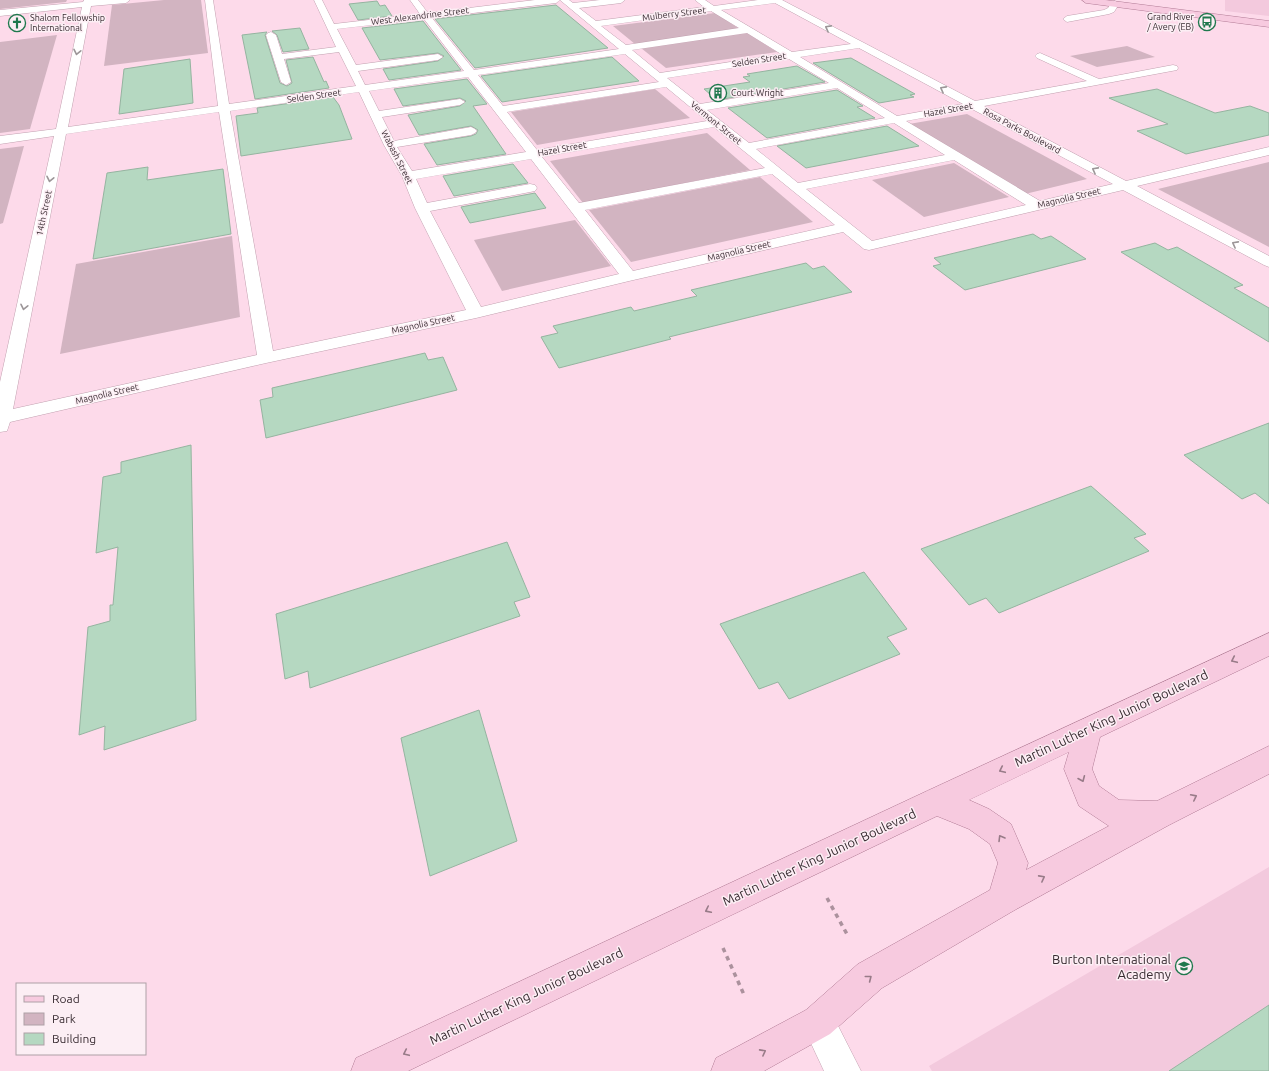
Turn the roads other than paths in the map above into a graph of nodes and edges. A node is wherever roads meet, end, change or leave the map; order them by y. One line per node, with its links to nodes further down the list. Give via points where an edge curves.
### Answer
1 (126, 0): 11 (street)
2 (209, 0): 42 (street)
3 (318, 0): 20 (street, Wabash Street)
4 (414, 0): 16 (street)
5 (556, 0): 16 (street, West Alexandrine Street)
6 (621, 0): 12 (street)
7 (699, 0): 14 (street)
8 (776, 0): 14 (street, Mulberry Street); 23 (street, Rosa Parks Boulevard, one-way to 8)
9 (1086, 0): 10 (main road)
10 (1089, 0): 13 (main road)
11 (87, 2): 15 (street); 48 (street, 14th Street, one-way to 48)
12 (568, 3): 18 (street, Vermont Street)
13 (1116, 4): 17 (street, via 1106,12); 19 (main road)
14 (714, 9): 18 (street, Mulberry Street); 21 (street)
15 (0, 13)
16 (426, 16): 20 (street, West Alexandrine Street); 32 (street)
17 (1067, 19)
18 (594, 24): 25 (street, Vermont Street)
19 (1269, 24)
20 (332, 27): 24 (street, Wabash Street)
21 (748, 30): 25 (street, Selden Street); 26 (street)
22 (270, 35): 28 (street)
23 (860, 45): 26 (street, Selden Street); 40 (street, Rosa Parks Boulevard, one-way to 23)
24 (342, 49): 28 (street); 31 (street, Wabash Street)
25 (626, 50): 32 (street, Selden Street); 33 (street, Vermont Street)
26 (790, 55): 33 (street, Selden Street); 37 (street)
27 (1040, 56): 35 (street)
28 (278, 57): 34 (street)
29 (438, 57): 31 (street)
30 (1173, 68): 35 (street, Hazel Street)
31 (352, 69): 38 (street, Wabash Street)
32 (472, 73): 38 (street, Selden Street); 43 (street)
33 (658, 76): 36 (street, Vermont Street)
34 (286, 82)
35 (1098, 82): 40 (street, Hazel Street)
36 (668, 84): 41 (street, Vermont Street); 43 (street)
37 (839, 85): 41 (street); 45 (street)
38 (362, 89): 42 (street, Selden Street); 44 (street, Wabash Street)
39 (460, 102): 44 (street)
40 (974, 105): 45 (street, Hazel Street); 57 (street, Rosa Parks Boulevard, one-way to 40)
41 (698, 108): 46 (street, Vermont Street)
42 (224, 109): 48 (street, Selden Street); 68 (street)
43 (501, 110): 53 (street)
44 (375, 115): 50 (street, Wabash Street)
45 (896, 120): 51 (street, Hazel Street); 54 (street)
46 (716, 123): 51 (street, Vermont Street); 53 (street, Hazel Street)
47 (471, 131): 50 (street)
48 (60, 132): 49 (street, Selden Street); 69 (street, 14th Street, one-way to 69)
49 (0, 140)
50 (390, 144): 56 (street, Wabash Street)
51 (747, 147): 55 (street, Vermont Street)
52 (1269, 151): 57 (street, Magnolia Street)
53 (535, 154): 56 (street, Hazel Street); 62 (street)
54 (956, 156): 58 (street); 60 (street)
55 (774, 170): 58 (street, Vermont Street); 62 (street)
56 (408, 176): 61 (street, Wabash Street)
57 (1124, 185): 60 (street, Magnolia Street); 65 (street, Rosa Parks Boulevard, one-way to 57)
58 (796, 187): 63 (street, Vermont Street)
59 (530, 188): 61 (street)
60 (1038, 206): 64 (street, Magnolia Street)
61 (422, 208): 67 (street, Wabash Street)
62 (576, 208): 66 (street)
63 (846, 227): 64 (street, Vermont Street); 66 (street, Magnolia Street)
64 (869, 246)
65 (1269, 262)
66 (629, 276): 67 (street, Magnolia Street)
67 (476, 313): 68 (street, Magnolia Street)
68 (266, 358): 69 (street, Magnolia Street)
69 (1, 421)
70 (1269, 644): 71 (main road, Martin Luther King Junior Boulevard, one-way to 71)
71 (1089, 729): 73 (main road, Martin Luther King Junior Boulevard, one-way to 73); 74 (main road, one-way to 74, via 1078,769 1089,796 1115,814)
72 (1269, 759): 74 (main road, one-way to 72)
73 (937, 801): 75 (main road, one-way to 73, via 1013,863 1001,834 979,819); 77 (main road, Martin Luther King Junior Boulevard, one-way to 77)
74 (1159, 815): 75 (main road, one-way to 74)
75 (1002, 900): 76 (main road, one-way to 75, via 870,976)
76 (818, 1022): 78 (main road, one-way to 76); 79 (street)
77 (369, 1071)
78 (729, 1071)
79 (842, 1071)

